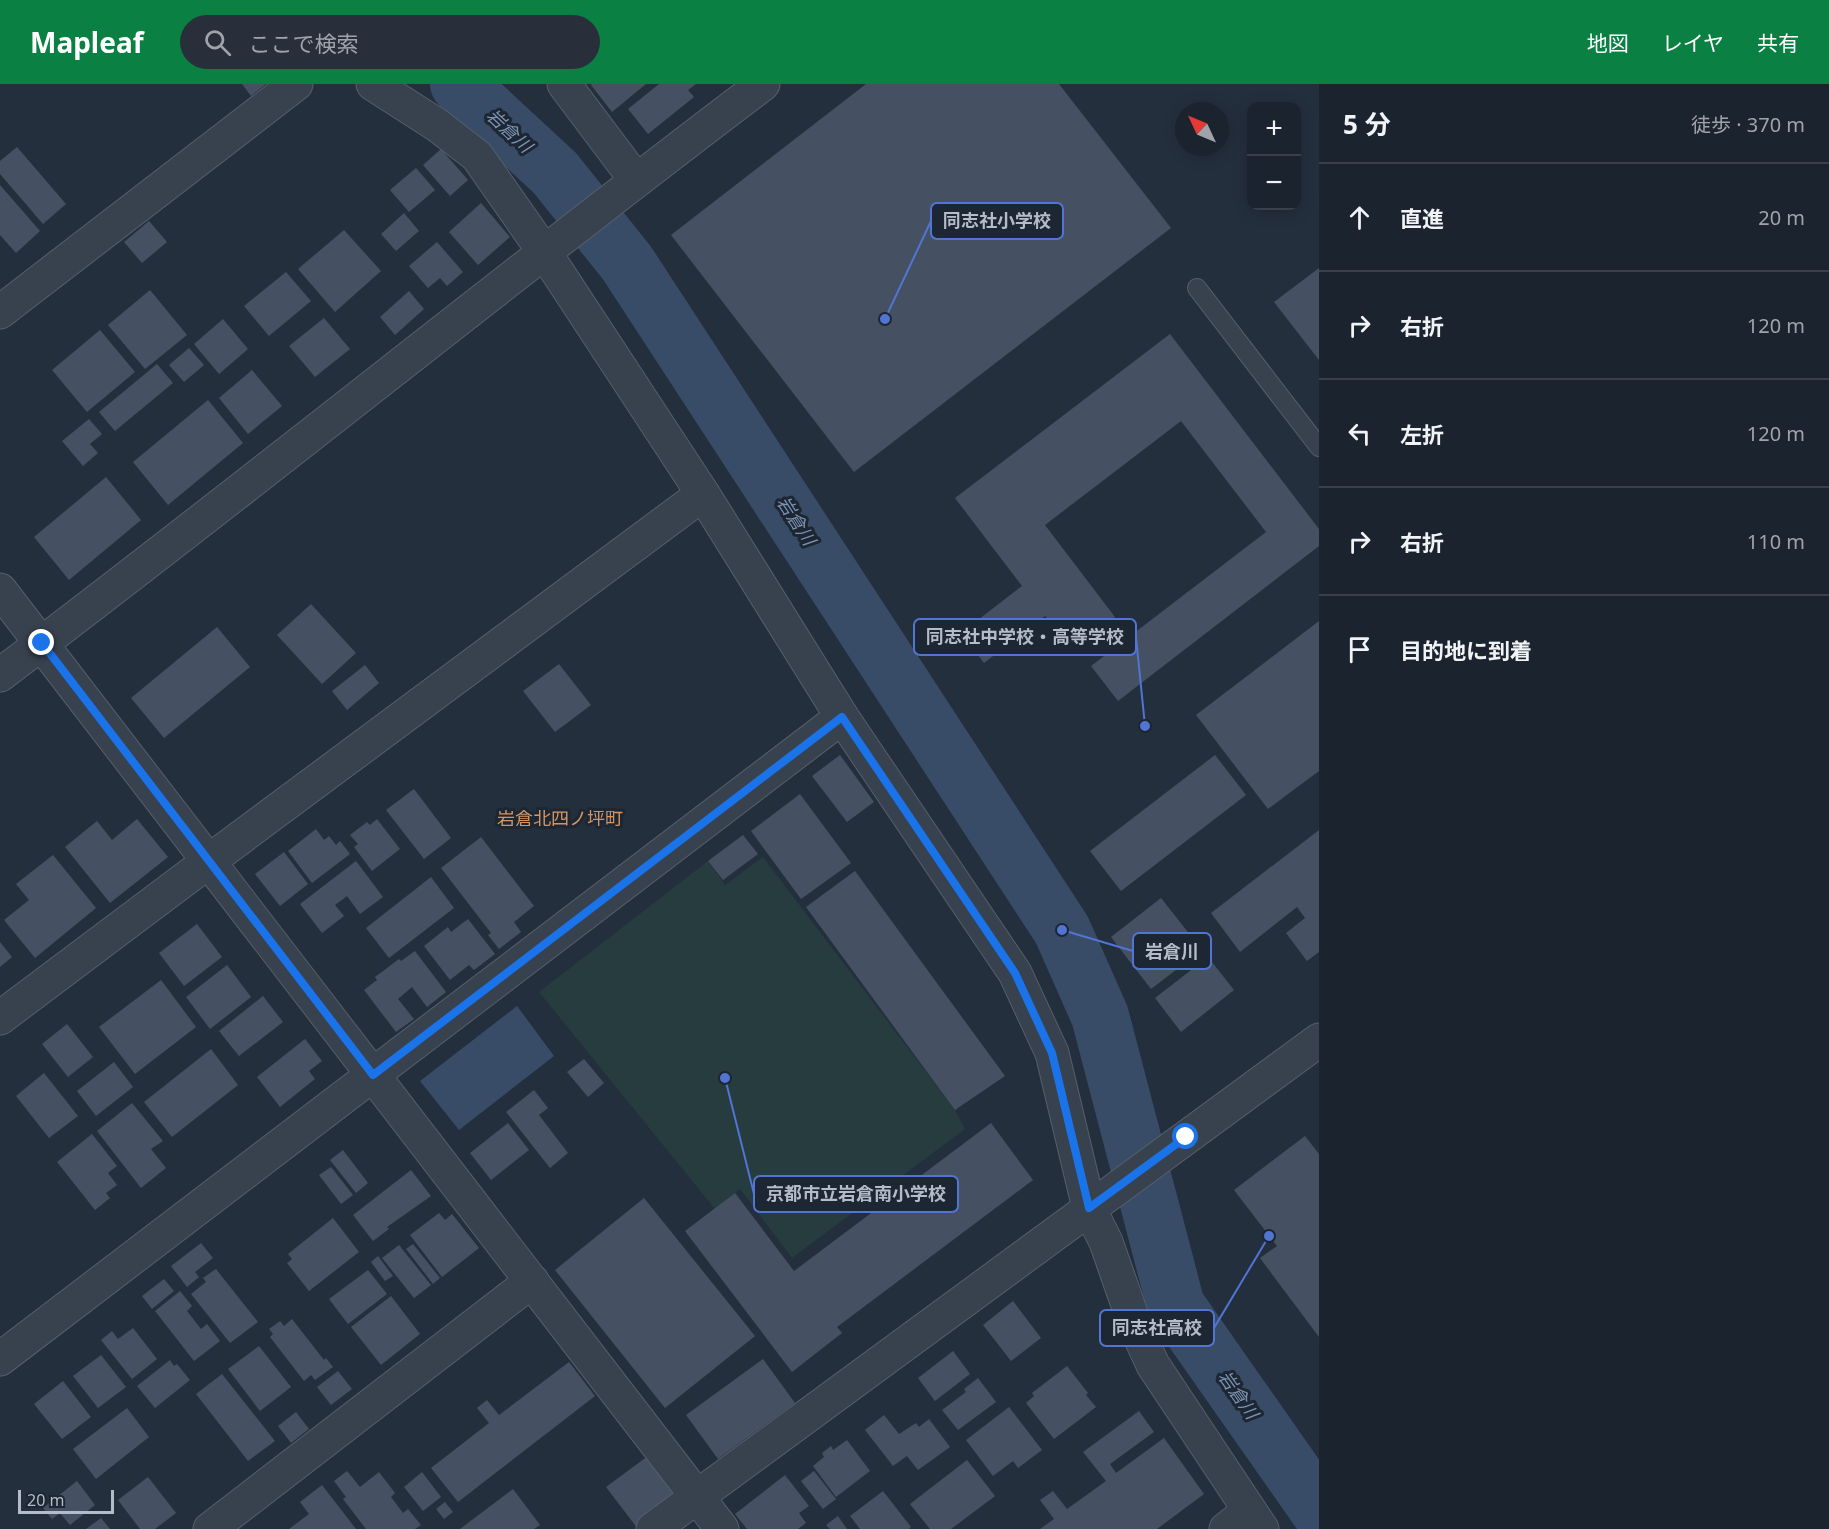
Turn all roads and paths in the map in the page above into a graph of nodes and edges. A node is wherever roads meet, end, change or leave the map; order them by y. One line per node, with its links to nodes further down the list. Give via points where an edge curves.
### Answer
1 (296, 84): 8 (street)
2 (373, 84): 6 (street, via 477,156)
3 (564, 84): 5 (street)
4 (763, 84): 5 (street)
5 (636, 180): 6 (street)
6 (545, 253): 10 (street); 12 (street)
7 (1197, 288): 9 (lane)
8 (0, 312)
9 (1319, 447)
10 (702, 494): 14 (street); 15 (street)
11 (0, 590): 12 (street)
12 (42, 643): 13 (street); 15 (street)
13 (0, 675)
14 (842, 717): 18 (street); 19 (street, via 1015,973 1052,1053)
15 (209, 861): 16 (street); 18 (street)
16 (0, 1018)
17 (1319, 1040): 19 (street)
18 (373, 1075): 20 (street); 21 (street)
19 (1089, 1208): 22 (street); 23 (street, via 1153,1365)
20 (532, 1281): 22 (street); 24 (street)
21 (0, 1359)
22 (697, 1496): 25 (street); 26 (street)
23 (1246, 1523)
24 (210, 1529)
25 (653, 1529)
26 (722, 1529)

